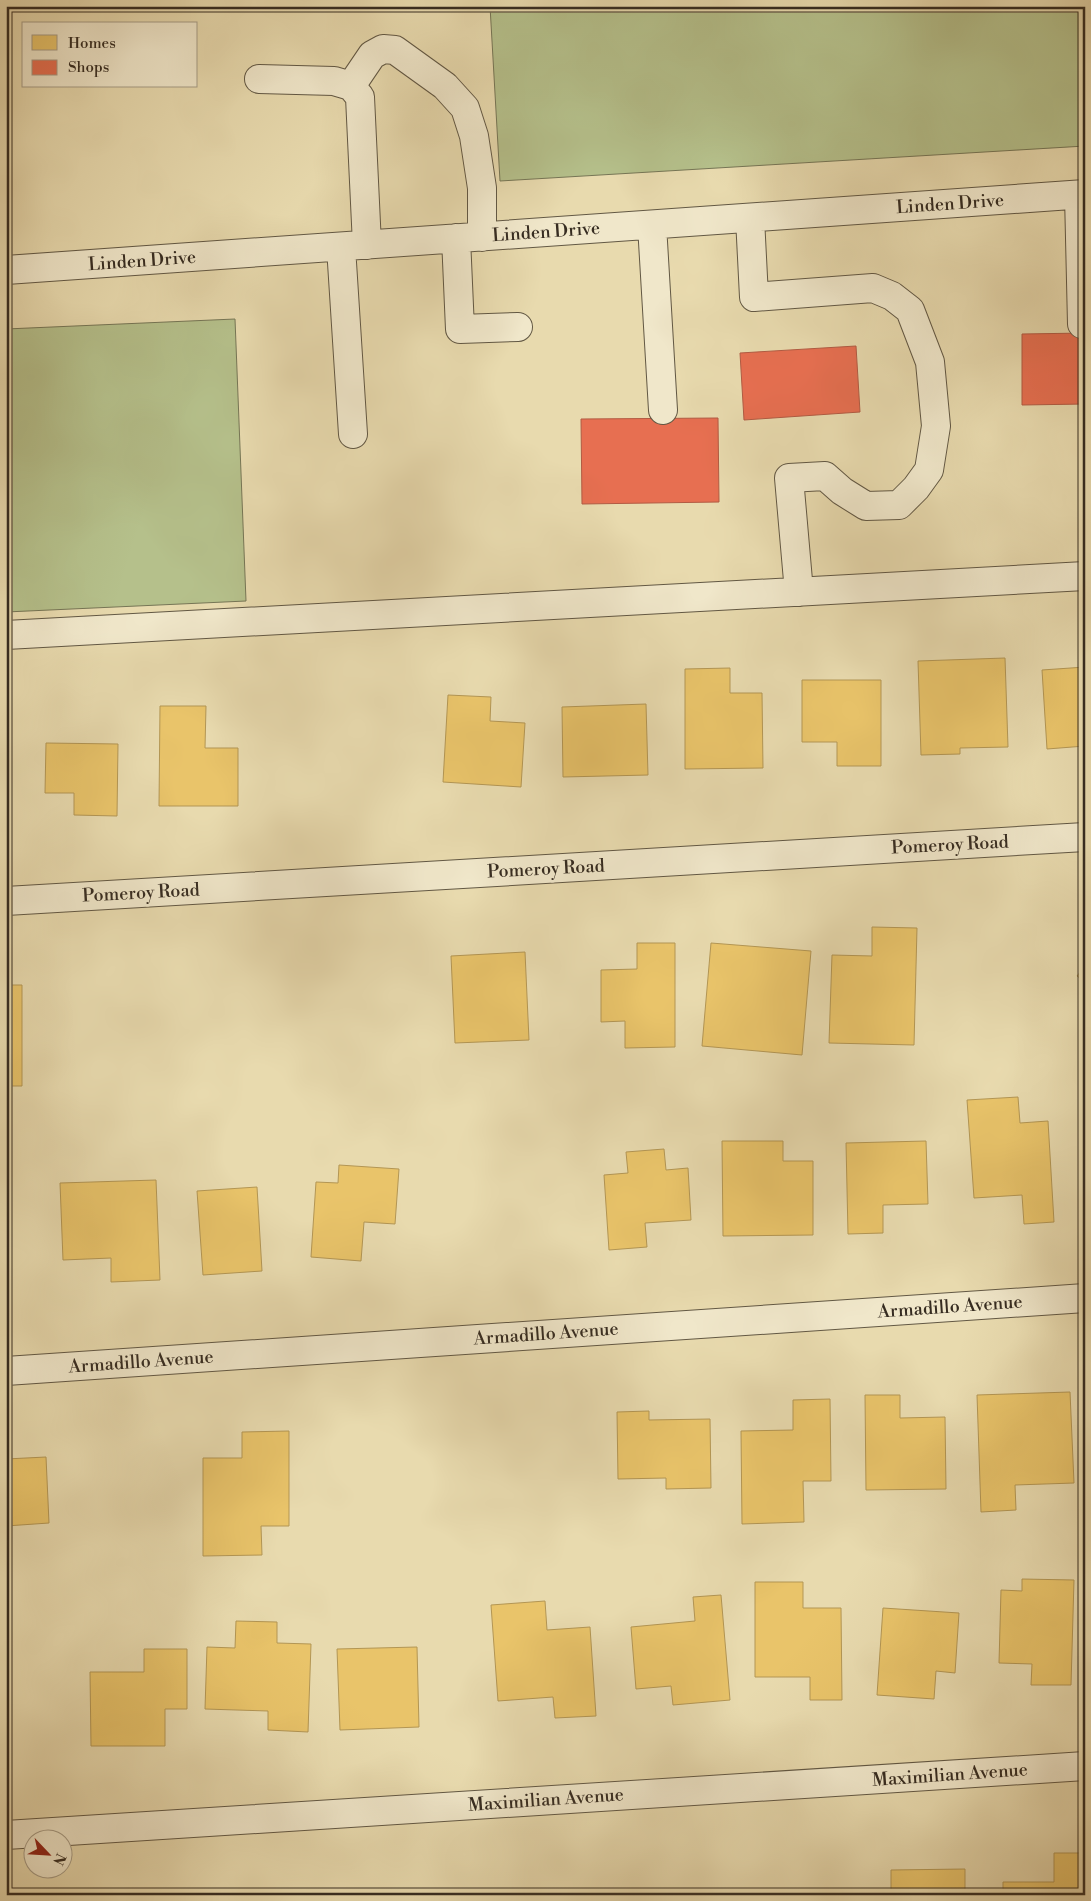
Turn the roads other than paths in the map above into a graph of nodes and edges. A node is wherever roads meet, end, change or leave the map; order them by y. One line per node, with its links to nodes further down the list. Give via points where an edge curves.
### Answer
1 (259, 79): 2 (street, via 334,81)
2 (351, 86): 6 (street, via 372,55 383,48 395,50 445,86 465,108 474,136 482,188); 7 (street, via 360,97)
3 (1082, 194): 4 (street, Linden Drive); 9 (street)
4 (750, 218): 5 (street, Linden Drive); 14 (street, via 754,297 874,288 892,296 910,310 930,362 936,426 930,470 899,505 866,506 825,476 789,478)
5 (652, 225): 6 (street, Linden Drive); 11 (street)
6 (469, 238): 7 (street, Linden Drive); 10 (street, via 460,328)
7 (354, 246): 8 (street, Linden Drive); 12 (street)
8 (6, 270)
9 (1082, 324)
10 (518, 327)
11 (663, 410)
12 (353, 434)
13 (1085, 576): 14 (street)
14 (799, 592): 15 (street)
15 (6, 636)
16 (1085, 837): 17 (street, Pomeroy Road)
17 (6, 901)
18 (1085, 1298): 19 (street, Armadillo Avenue)
19 (6, 1371)
20 (1085, 1766): 21 (street, Maximilian Avenue)
21 (6, 1835)

